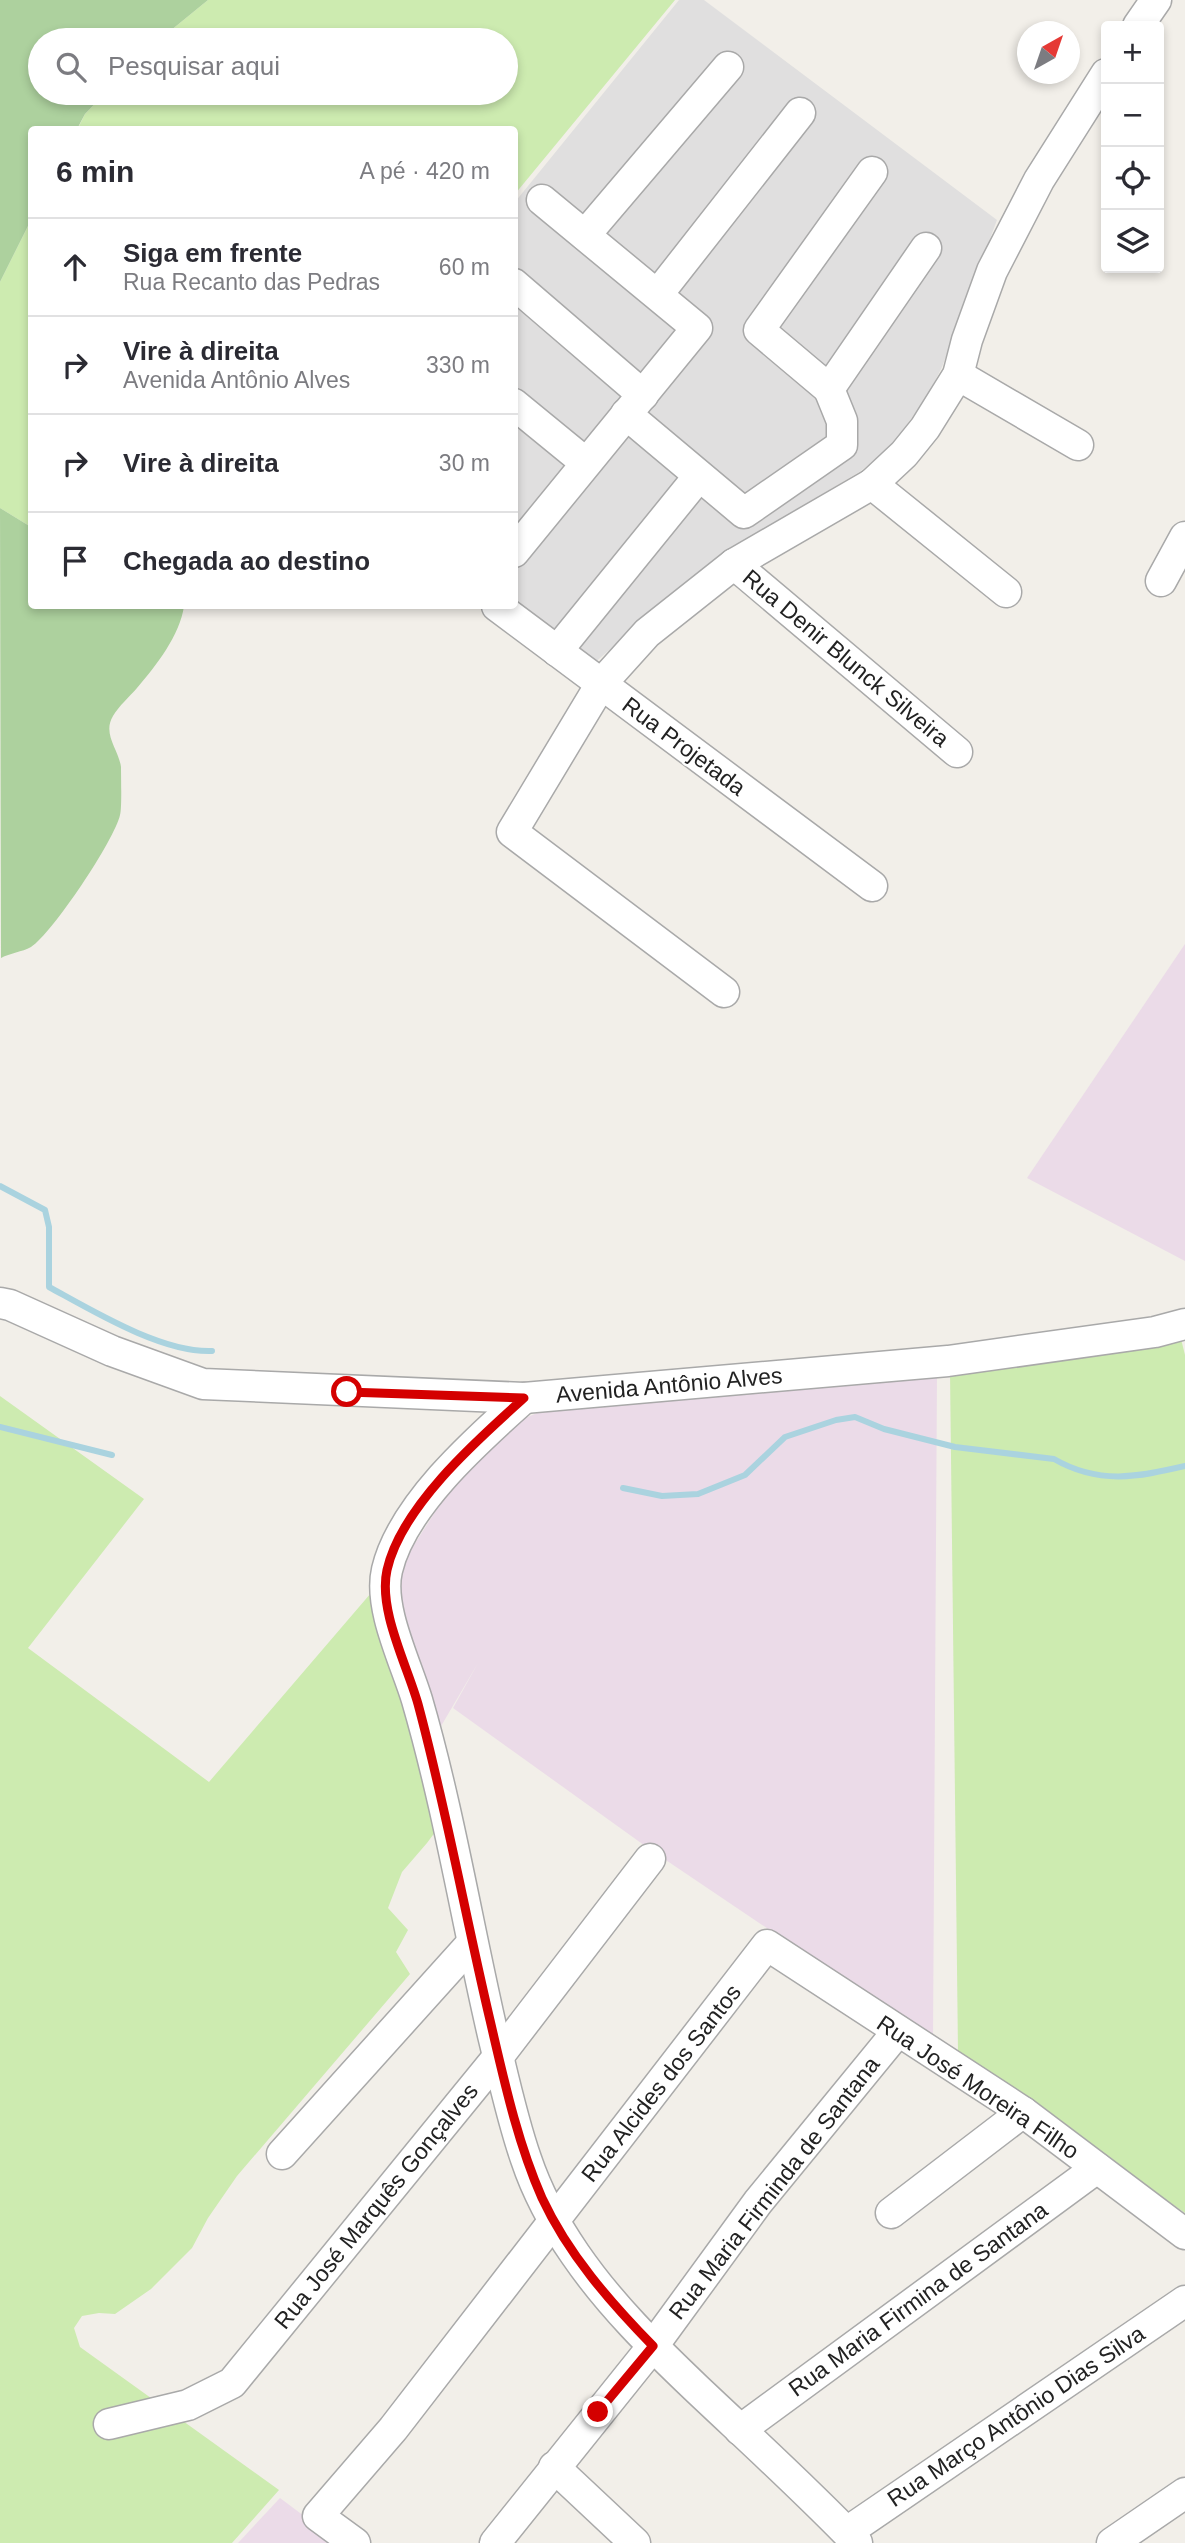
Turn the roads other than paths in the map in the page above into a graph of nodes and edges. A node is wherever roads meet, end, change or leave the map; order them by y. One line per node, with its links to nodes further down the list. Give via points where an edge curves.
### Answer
1 (1156, 0): 2 (street)
2 (1141, 21)
3 (728, 67): 8 (street)
4 (1101, 82): 12 (street, via 1039,180 992,271)
5 (800, 114): 11 (street)
6 (872, 172): 13 (street, via 760,330)
7 (542, 200): 8 (street)
8 (585, 235): 11 (street)
9 (926, 248): 13 (street)
10 (518, 288): 14 (street)
11 (658, 295): 14 (street, via 697,328)
12 (958, 375): 16 (street); 19 (street, via 925,428)
13 (829, 389): 18 (street, via 842,421 842,445 744,513)
14 (634, 405): 17 (street); 18 (street)
15 (518, 407): 17 (street)
16 (1078, 445)
17 (586, 463): 20 (street)
18 (699, 476): 26 (street)
19 (872, 484): 22 (street); 24 (street)
20 (519, 536)
21 (1185, 537): 23 (street)
22 (734, 564): 27 (street, via 647,633); 28 (street, Rua Denir Blunck Silveira)
23 (1161, 581)
24 (1006, 593)
25 (501, 609): 26 (street, Rua Projetada)
26 (557, 651): 27 (street, Rua Projetada)
27 (601, 684): 29 (street, Rua Projetada); 30 (street, via 512,832)
28 (957, 752)
29 (872, 886)
30 (723, 992)
31 (0, 1303): 33 (street, via 203,1384)
32 (1185, 1324): 33 (street, Avenida Antônio Alves, via 948,1361)
33 (524, 1398): 35 (street, Avenida Antônio Alves, via 460,1457 412,1516 386,1572 386,1597 451,1833)
34 (650, 1859): 38 (street, Rua José Marquês Gonçalves)
35 (472, 1943): 38 (street, Avenida Antônio Alves); 40 (street)
36 (767, 1945): 37 (street, Rua José Moreira Filho); 43 (street, Rua Alcides dos Santos)
37 (898, 2031): 39 (street, Rua José Moreira Filho); 46 (street, Rua Maria Firminda de Santana, via 750,2212)
38 (498, 2057): 43 (street, Avenida Antônio Alves, via 526,2160); 47 (street, Rua José Marquês Gonçalves, via 232,2383 188,2405)
39 (1023, 2112): 41 (street, Rua José Moreira Filho); 42 (street)
40 (282, 2154)
41 (1097, 2168): 44 (street, Rua José Moreira Filho); 48 (street, Rua Maria Firmina de Santana)
42 (891, 2213)
43 (555, 2221): 46 (street, Avenida Antônio Alves, via 598,2286); 52 (street, via 393,2429 318,2516)
44 (1185, 2234)
45 (1185, 2301): 51 (street, Rua Março Antônio Dias Silva)
46 (653, 2346): 48 (street, Avenida Antônio Alves); 49 (street, Rua Maria Firminda de Santana)
47 (109, 2424)
48 (740, 2430): 51 (street, Avenida Antônio Alves)
49 (554, 2467): 53 (street, Rua Maria Firminda de Santana); 54 (street)
50 (1185, 2493): 55 (street)
51 (852, 2537)
52 (355, 2543)
53 (495, 2543)
54 (635, 2543)
55 (1112, 2543)

